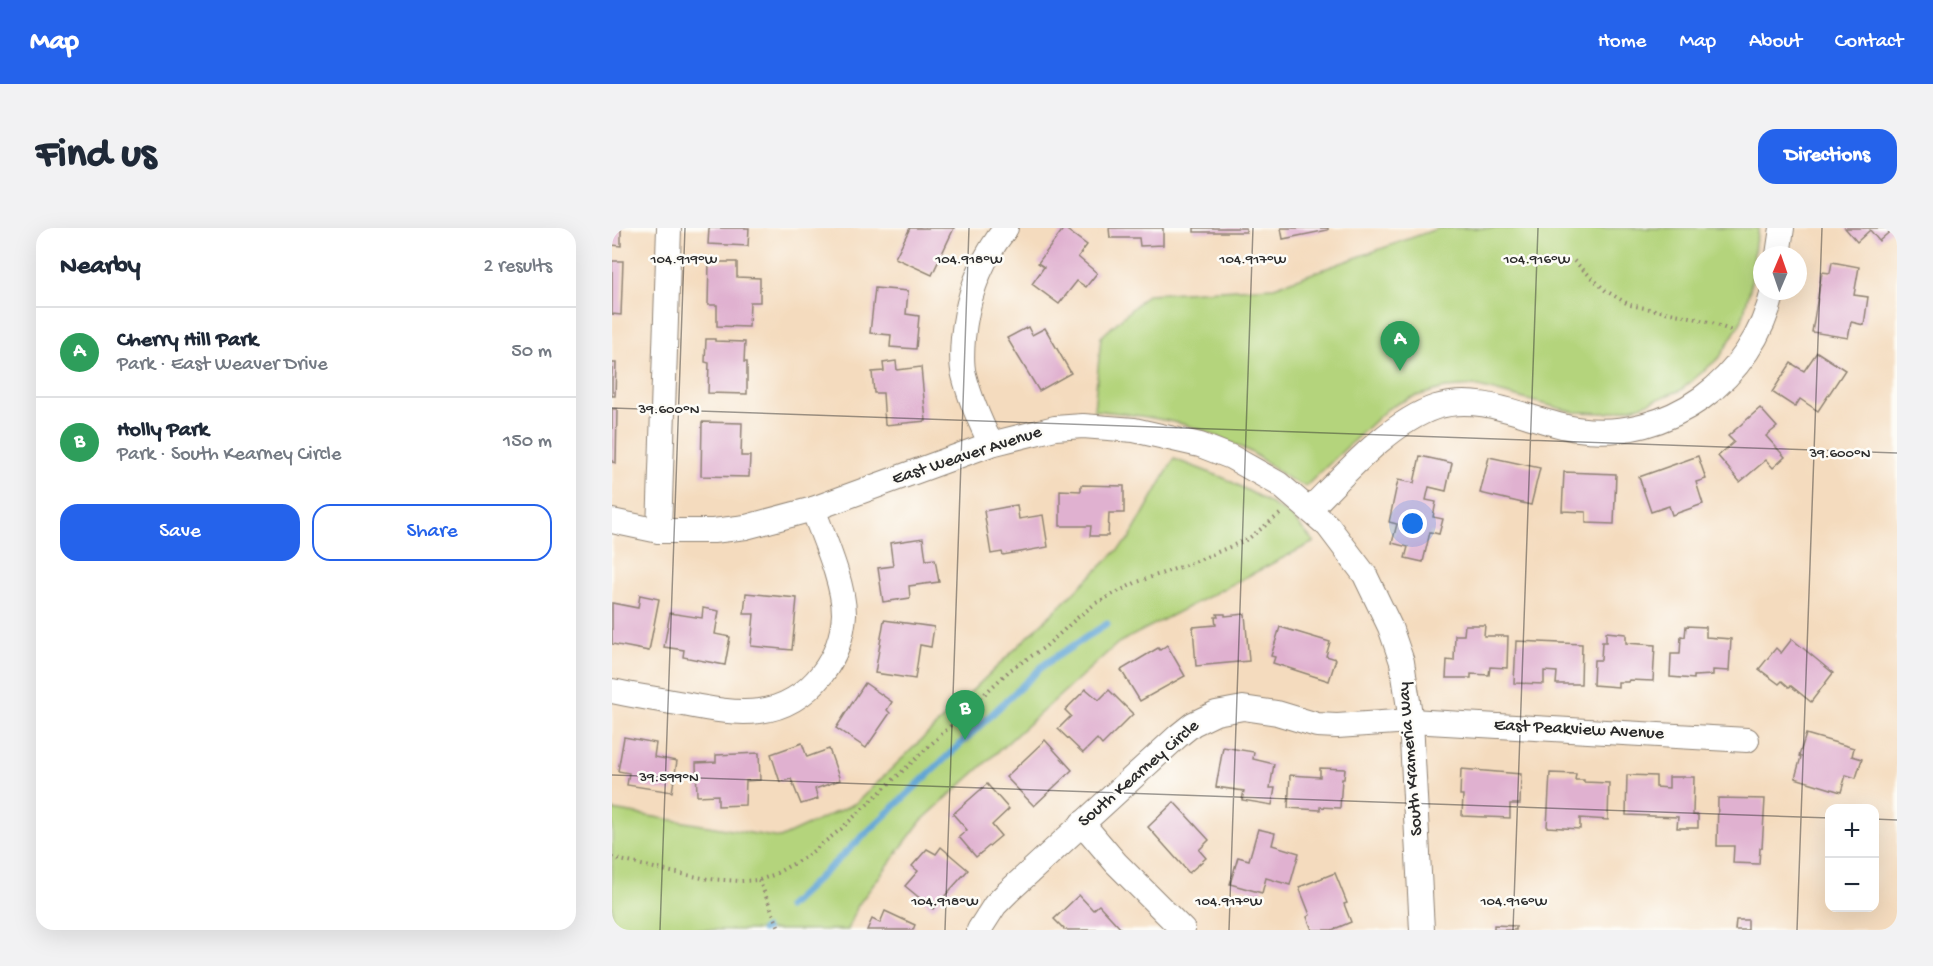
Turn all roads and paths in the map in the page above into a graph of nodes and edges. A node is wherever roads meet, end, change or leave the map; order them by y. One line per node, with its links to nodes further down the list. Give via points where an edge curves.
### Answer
1 (669, 228): 12 (street)
2 (1006, 228): 8 (street, via 995,241 971,293 962,348 963,373)
3 (1782, 228): 4 (street)
4 (1779, 246)
5 (1574, 261): 7 (path, via 1606,291 1630,305 1712,323)
6 (1771, 300): 7 (street)
7 (1753, 344): 9 (street, via 1720,384 1692,405 1630,428 1577,429 1479,404 1436,407 1412,417 1388,434)
8 (991, 444): 9 (street, East Weaver Avenue, via 1055,428 1134,430 1200,445 1231,457 1279,484); 10 (street, East Weaver Avenue)
9 (1310, 508): 14 (street, South Krameria Way, via 1365,575 1390,627 1402,662); 18 (path, via 1286,510 1248,539 1137,582 1096,603 1045,647 1010,670 841,829 807,856)
10 (813, 509): 12 (street, East Weaver Avenue, via 746,527); 13 (street, via 844,613 836,651 812,687 794,700 754,712 726,712)
11 (612, 521): 12 (street, East Weaver Avenue)
12 (659, 531)
13 (612, 690)
14 (1411, 721): 15 (street, East Peakview Avenue); 16 (street, South Kearney Circle, via 1337,726 1317,725 1254,708 1216,712 1178,736); 22 (street, South Krameria Way)
15 (1747, 740)
16 (1082, 823): 20 (street, South Kearney Circle, via 1008,892); 21 (street)
17 (612, 858): 18 (path, via 708,879)
18 (759, 880): 19 (path)
19 (780, 930)
20 (979, 930)
21 (1182, 930)
22 (1422, 930)

